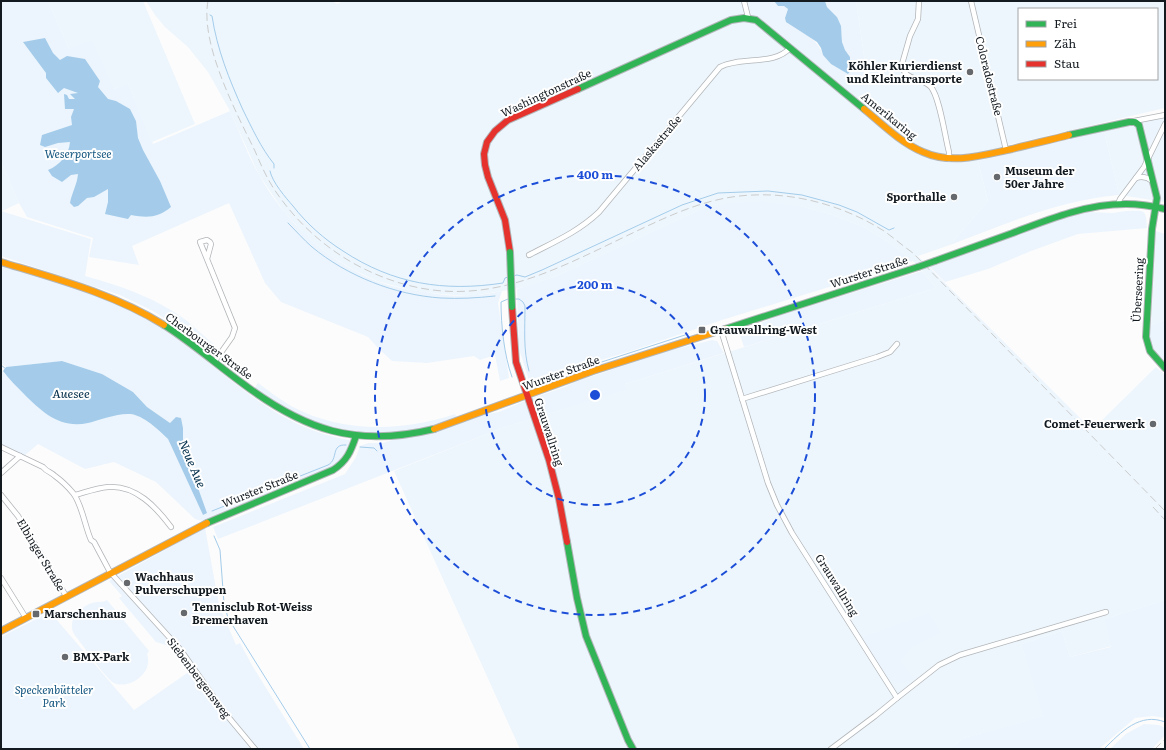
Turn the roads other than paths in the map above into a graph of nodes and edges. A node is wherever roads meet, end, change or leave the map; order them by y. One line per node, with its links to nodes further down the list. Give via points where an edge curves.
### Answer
1 (744, 1): 4 (street)
2 (919, 1): 11 (street, via 918,18 902,64 903,72 927,83 935,93)
3 (972, 1): 9 (street, Coloradostraße)
4 (748, 17): 5 (street, Amerikaring, via 756,20); 24 (street, Washingtonstraße, bridge, via 731,20 508,120 487,143 483,157 484,169 504,217 509,238 516,362)
5 (790, 48): 11 (street, Amerikaring, via 906,144 918,152); 17 (street, Alaskastraße, via 776,58 734,61 720,67 599,212 573,233)
6 (1165, 115): 7 (street)
7 (1134, 121): 9 (street, Amerikaring); 10 (street, via 1139,125)
8 (1165, 124): 10 (street)
9 (1006, 150): 11 (street, Amerikaring)
10 (1148, 159): 12 (street); 13 (street)
11 (949, 160)
12 (1136, 178): 13 (street, via 1144,177); 14 (street)
13 (1152, 181): 15 (street, via 1157,198)
14 (1118, 204): 15 (street, Wurster Straße); 20 (street, Wurster Straße, bridge, via 1080,210 1048,220 918,267)
15 (1156, 206): 16 (street, Wurster Straße); 23 (street, Überseering, via 1152,229 1146,337 1149,352)
16 (1165, 209)
17 (528, 255)
18 (207, 258): 22 (street, via 235,328 232,337)
19 (1, 262): 22 (street, Cherbourger Straße, via 118,300 169,328)
20 (720, 330): 24 (street, Wurster Straße); 25 (street, Grauwallring)
21 (897, 344): 25 (street, via 890,352 877,357)
22 (215, 361): 26 (street, Cherbourger Straße, via 265,400 296,419 323,430)
23 (1165, 368)
24 (527, 395): 26 (street, Wurster Straße, via 426,432); 41 (street, Grauwallring, via 559,499 586,636 628,740)
25 (742, 399): 39 (street, Grauwallring, via 768,483 784,520)
26 (356, 436): 33 (street, Wurster Straße, via 351,453 340,467 217,517)
27 (1, 447): 28 (street)
28 (20, 456): 29 (street); 31 (street, via 43,467)
29 (1, 473)
30 (1, 495): 35 (street, Elbinger Straße, via 18,516)
31 (75, 495): 32 (street, via 103,488 126,489 147,500); 33 (street, Siebenbergensweg, via 91,540)
32 (172, 527)
33 (110, 572): 35 (street, Wurster Straße); 40 (street, Siebenbergensweg, via 180,650 225,713)
34 (1, 578): 37 (street)
35 (66, 596): 37 (street, Wurster Straße)
36 (1106, 612): 39 (street, via 960,655 939,665)
37 (26, 618): 38 (street, Wurster Straße)
38 (1, 631)
39 (897, 698): 42 (street)
40 (255, 749)
41 (634, 749)
42 (831, 749)

